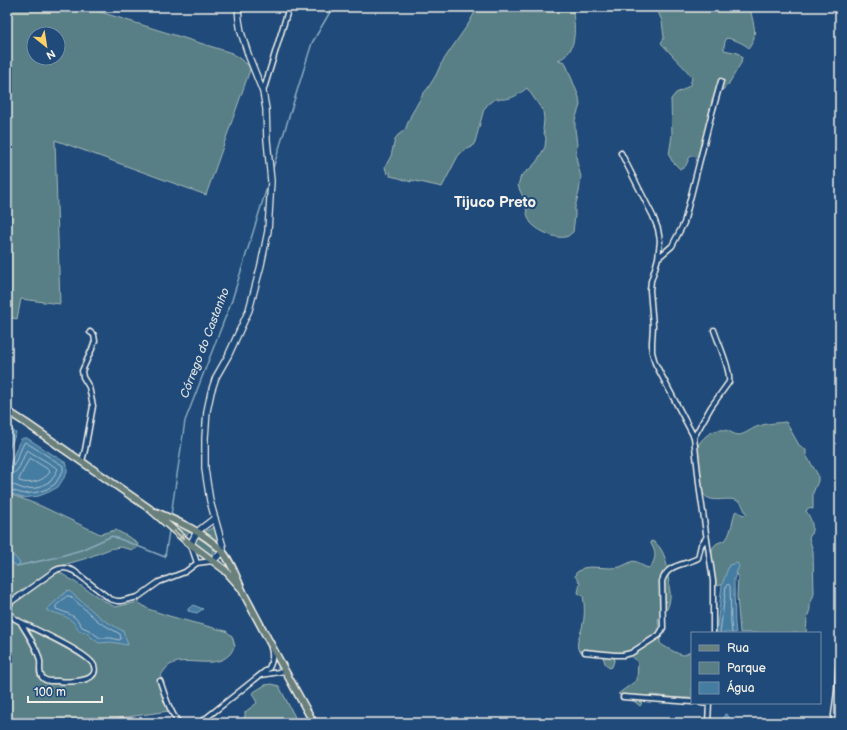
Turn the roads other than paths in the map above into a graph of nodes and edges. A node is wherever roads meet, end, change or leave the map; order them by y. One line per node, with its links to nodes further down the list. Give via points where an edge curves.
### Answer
1 (238, 7): 4 (main road, via 241,32)
2 (289, 7): 4 (street)
3 (721, 81): 6 (street, via 684,223 672,246)
4 (263, 92): 13 (main road, via 271,181 268,231 249,310 216,377 207,411 204,438 205,469)
5 (621, 153): 6 (street, via 658,230)
6 (658, 258): 10 (street, via 650,290 652,352 655,363)
7 (714, 330): 10 (street, via 730,377)
8 (90, 332): 11 (street, via 94,335 95,341 82,371 93,406)
9 (7, 412): 11 (main road)
10 (694, 437): 15 (street)
11 (82, 461): 12 (main road)
12 (150, 509): 14 (main road); 16 (main road, one-way to 16)
13 (214, 518): 14 (main road); 17 (main road)
14 (197, 531): 16 (main road); 17 (main road)
15 (706, 537): 22 (street, via 713,581); 25 (street, via 701,544 698,558 676,566 664,575 663,628 659,635 631,653 623,655)
16 (191, 545): 18 (main road); 19 (street)
17 (223, 552): 18 (main road); 20 (main road)
18 (212, 561): 19 (street); 20 (main road)
19 (197, 563): 21 (street, via 185,572 159,582 138,597 122,601 110,599 74,571 68,568 58,569 11,602 10,614)
20 (240, 586): 24 (main road)
21 (21, 623): 21 (street, via 82,654 92,663 95,670 91,677 69,682 42,678 36,650)
22 (713, 632)
23 (840, 636): 36 (street)
24 (267, 637): 26 (main road); 27 (street, via 273,657 272,664)
25 (585, 652)
26 (285, 671): 27 (street); 34 (main road)
27 (260, 675): 33 (street)
28 (160, 680): 32 (street, via 167,702)
29 (623, 697): 30 (street)
30 (691, 702)
31 (709, 704): 35 (street)
32 (179, 723)
33 (200, 723)
34 (314, 723)
35 (708, 723)
36 (833, 723)

